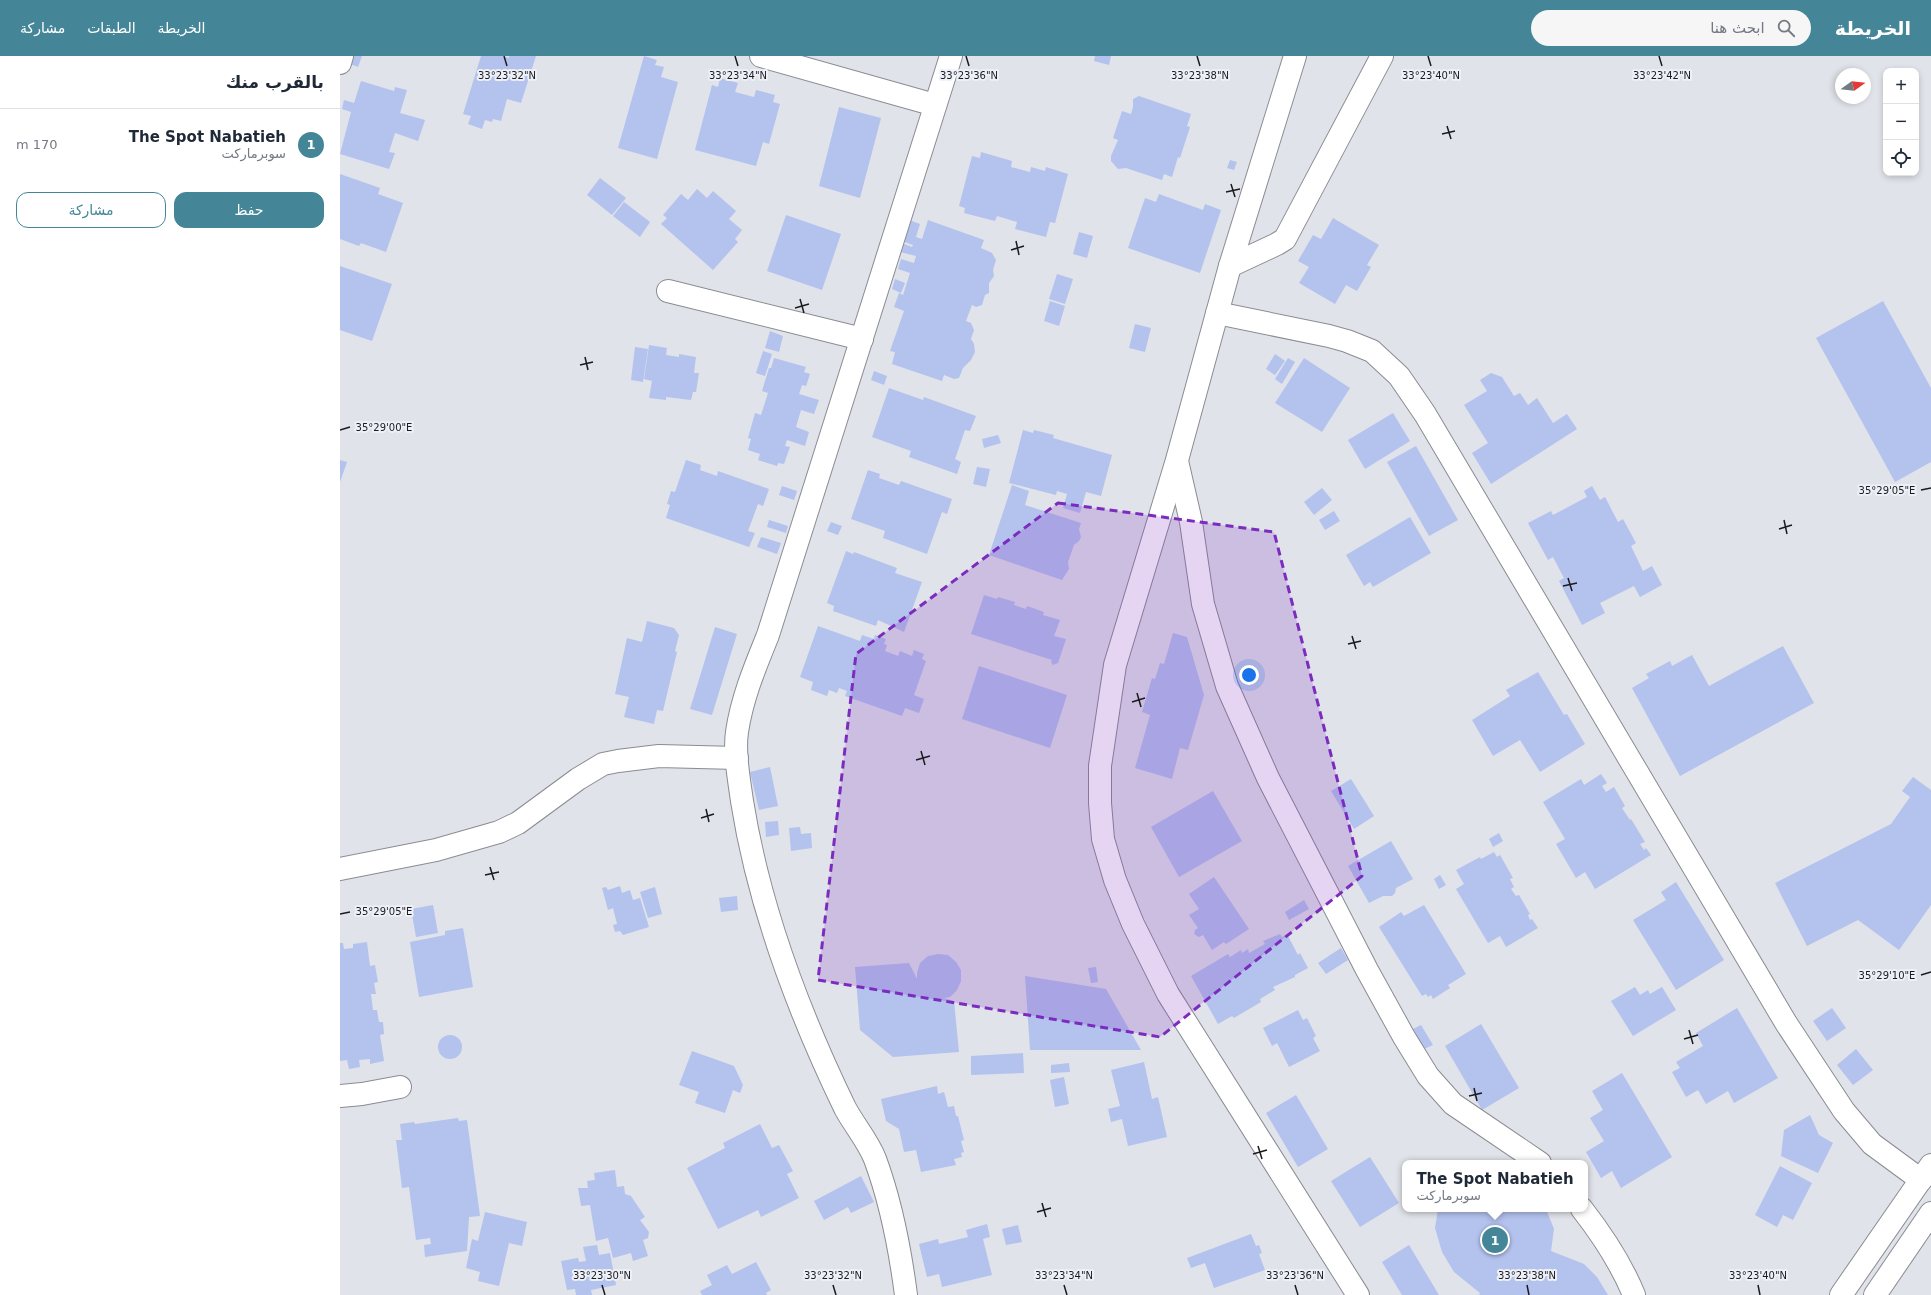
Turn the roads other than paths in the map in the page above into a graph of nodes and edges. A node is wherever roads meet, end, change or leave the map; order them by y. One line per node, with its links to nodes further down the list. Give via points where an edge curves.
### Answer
1 (342, 56): 6 (main road)
2 (761, 56): 7 (main road)
3 (952, 56): 7 (main road)
4 (1295, 56): 8 (main road)
5 (1382, 56): 8 (main road, via 1285,239)
6 (340, 63)
7 (936, 105): 11 (main road)
8 (1230, 266): 10 (main road)
9 (668, 291): 11 (main road)
10 (1217, 313): 12 (main road); 18 (main road, via 1348,341 1372,351 1399,376 1425,414 1786,1023 1844,1111 1872,1144)
11 (862, 339): 13 (main road, via 770,628 748,687 737,733)
12 (1177, 460): 17 (main road, via 1192,522 1203,604 1227,686 1268,778 1371,977 1428,1076 1453,1104); 22 (main road, via 1115,665 1100,766 1103,839 1115,880 1133,924 1168,994)
13 (737, 758): 14 (main road, via 659,756 603,764 518,823 499,832 436,850); 21 (main road, via 749,846 771,925 800,1005 846,1109 874,1158 892,1218)
14 (340, 869)
15 (400, 1087): 16 (main road)
16 (340, 1096)
17 (1536, 1160)
18 (1926, 1172): 24 (main road)
19 (1584, 1212): 23 (main road, via 1620,1264)
20 (1931, 1213): 25 (main road)
21 (906, 1295)
22 (1358, 1295)
23 (1634, 1295)
24 (1842, 1295)
25 (1875, 1295)

